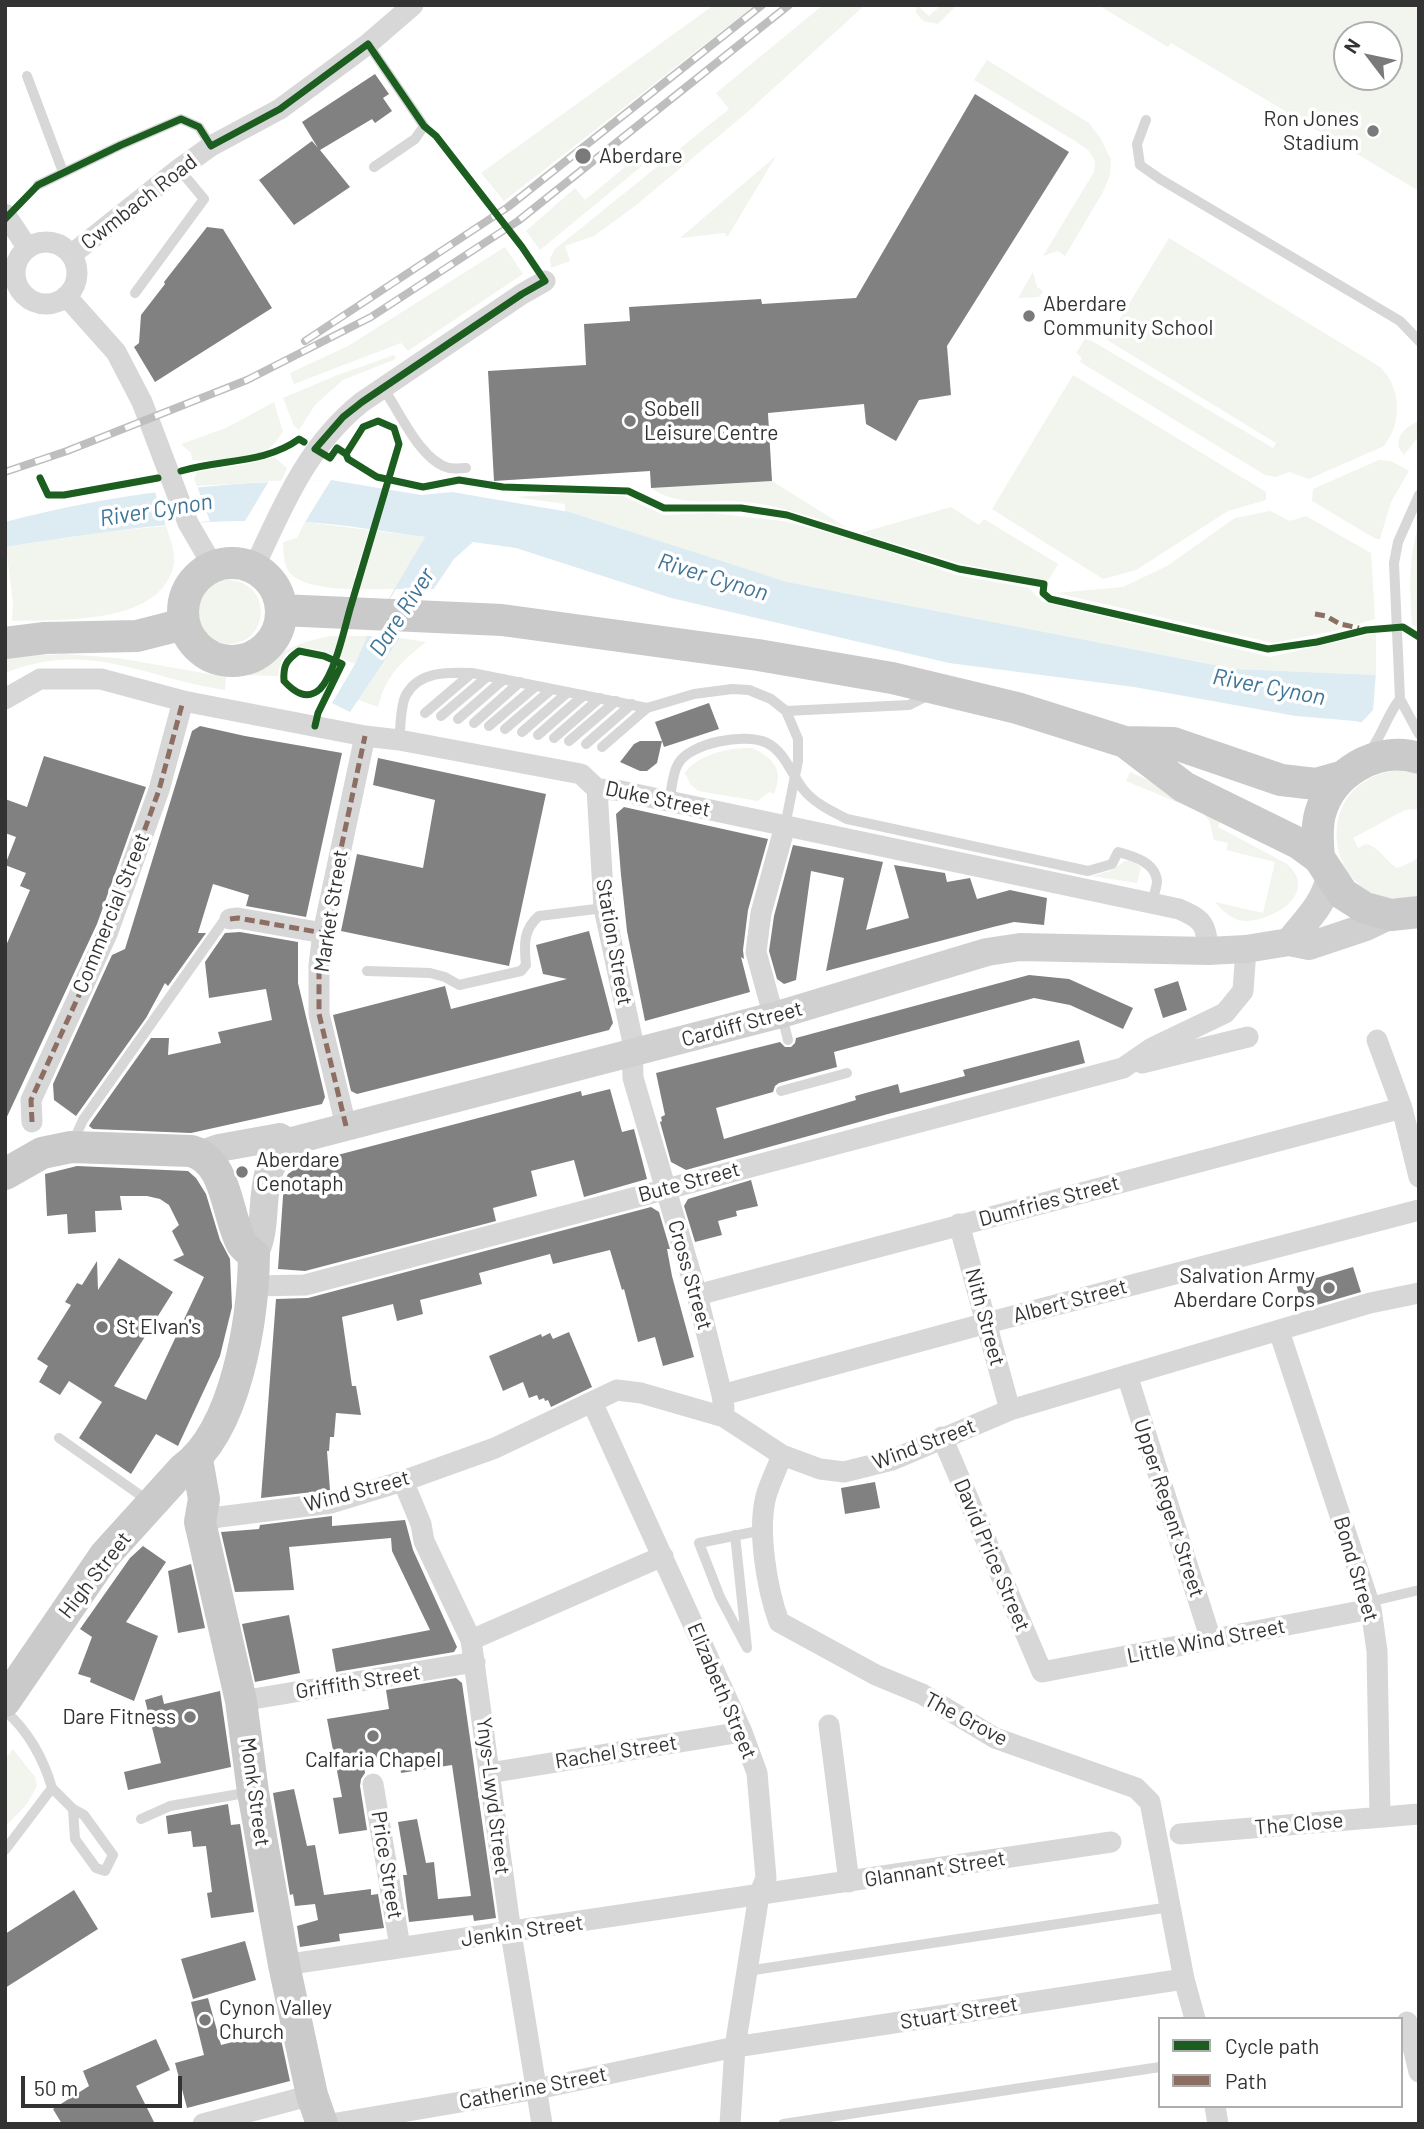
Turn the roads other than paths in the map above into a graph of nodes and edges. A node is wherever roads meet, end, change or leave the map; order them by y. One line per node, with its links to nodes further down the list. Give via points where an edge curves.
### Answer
1 (413, 5): 2 (street, Cwmbach Road)
2 (368, 44): 5 (street, Cwmbach Road, via 280,109); 6 (lane, via 424,126 415,139)
3 (27, 76): 8 (lane)
4 (1146, 120): 17 (lane, via 1136,144 1140,164 1400,321)
5 (211, 146): 7 (street, Cwmbach Road); 8 (lane, via 199,127 181,119)
6 (374, 167)
7 (179, 169): 12 (street, Cwmbach Road); 15 (lane, via 204,199)
8 (63, 172): 9 (lane)
9 (38, 185)
10 (5, 214): 11 (street)
11 (27, 247): 12 (street, via 56,243); 14 (street, via 15,270)
12 (71, 255): 16 (street, via 76,281)
13 (545, 281): 18 (street)
14 (12, 292): 16 (street, via 49,304)
15 (135, 293)
16 (66, 296): 21 (street, via 116,352 142,402 188,523)
17 (1419, 341)
18 (383, 387): 19 (lane, via 434,461 449,468); 22 (street, via 326,436 296,481)
19 (466, 468)
20 (1419, 495): 37 (lane, via 1394,563)
21 (213, 566): 22 (main road, via 240,563); 24 (main road, via 191,584 182,610)
22 (254, 568): 23 (main road, via 273,586)
23 (281, 610): 24 (main road, via 272,640 246,659 215,658 190,639); 32 (main road, via 502,620 758,655)
24 (184, 624): 25 (main road, via 137,636)
25 (5, 643)
26 (472, 673): 27 (lane); 43 (lane); 54 (lane, via 423,678 406,695)
27 (488, 676): 28 (lane); 44 (lane)
28 (504, 679): 29 (lane); 45 (lane)
29 (520, 682): 30 (lane); 46 (lane)
30 (536, 686): 31 (lane); 47 (lane)
31 (552, 688): 33 (lane); 48 (lane)
32 (940, 690): 42 (lane, via 909,705); 56 (main road, via 1017,708)
33 (568, 692): 34 (lane); 49 (lane)
34 (584, 695): 35 (lane); 51 (lane)
35 (600, 698): 39 (lane); 53 (lane)
36 (5, 699): 38 (street, Duke Street, via 40,679 101,679)
37 (1400, 699): 50 (lane); 60 (lane)
38 (183, 701): 52 (street, Duke Street); 83 (street, Commercial Street, via 159,790 107,934 31,1100)
39 (616, 701): 40 (lane); 55 (lane)
40 (632, 704): 41 (lane); 57 (lane)
41 (647, 708): 42 (lane, via 732,689 749,690); 58 (lane)
42 (786, 711): 61 (lane, via 798,739)
43 (425, 713)
44 (441, 716)
45 (458, 719)
46 (474, 723)
47 (489, 726)
48 (505, 729)
49 (522, 732)
50 (1419, 734)
51 (538, 735)
52 (365, 736): 54 (street, Duke Street); 70 (street, Market Street)
53 (554, 738)
54 (398, 740): 62 (street, Duke Street, via 581,774)
55 (569, 741)
56 (1125, 742): 60 (main road, via 1173,743 1281,780 1316,783); 65 (main road, via 1184,787 1300,844)
57 (586, 744)
58 (602, 747)
59 (1419, 758): 60 (main road, via 1386,755)
60 (1361, 760): 65 (main road, via 1328,794 1320,814 1317,835)
61 (794, 776): 63 (lane, via 768,743 724,741 687,755 678,764); 64 (lane); 66 (lane, via 804,792 847,819 1088,871 1112,864 1118,852 1146,863 1157,882)
62 (597, 789): 63 (street, Duke Street); 67 (street, Station Street)
63 (669, 801): 64 (street, Duke Street)
64 (785, 826): 66 (street, Duke Street); 75 (street, via 761,912 756,952)
65 (1325, 867): 68 (main road, via 1343,894 1365,908); 71 (main road, via 1325,895)
66 (1151, 904): 73 (street, Duke Street, via 1198,918 1206,929)
67 (604, 908): 74 (lane, via 539,916 528,929 526,965 521,971 459,985 430,973); 78 (street, Station Street)
68 (1405, 914): 71 (main road, Cardiff Street, via 1309,946)
69 (230, 919): 70 (street); 86 (lane, via 223,922 83,1120)
70 (323, 933): 84 (street, Market Street, via 319,1014)
71 (1289, 942): 72 (main road, Cardiff Street)
72 (1246, 949): 73 (main road, Cardiff Street); 79 (street, Bute Street, via 1242,991 1225,1013 1152,1048)
73 (1208, 951): 75 (main road, Cardiff Street, via 987,952)
74 (367, 971)
75 (781, 1023): 78 (main road, Cardiff Street)
76 (1248, 1037): 79 (street, Bute Street)
77 (1377, 1040): 82 (street)
78 (633, 1053): 84 (main road, Cardiff Street); 90 (street, Cross Street, via 633,1078)
79 (1123, 1068): 90 (street, Bute Street)
80 (847, 1073): 81 (lane, via 799,1081)
81 (781, 1091)
82 (1402, 1108): 89 (street); 92 (street, Dumfries Street)
83 (32, 1122)
84 (346, 1126): 85 (main road, Cardiff Street)
85 (288, 1142): 87 (main road, Cardiff Street, via 280,1137); 93 (main road, via 268,1175 261,1241)
86 (71, 1147): 87 (main road); 88 (main road, via 42,1153)
87 (202, 1154): 93 (main road, via 216,1169 243,1245)
88 (5, 1174)
89 (1419, 1177)
90 (666, 1188): 94 (street, Bute Street, via 305,1285); 96 (street, Cross Street)
91 (1419, 1210): 97 (street, Albert Street)
92 (959, 1224): 96 (street, Dumfries Street); 97 (street, Nith Street)
93 (254, 1255): 94 (main road, High Street)
94 (254, 1286): 107 (main road, High Street, via 235,1384)
95 (1419, 1293): 98 (street, Wind Street)
96 (696, 1295): 100 (street, Cross Street)
97 (987, 1322): 100 (street, Albert Street); 102 (street, Nith Street)
98 (1279, 1331): 99 (street, Wind Street); 115 (street, Bond Street)
99 (1127, 1375): 102 (street, Wind Street); 117 (street, Upper Regent Street)
100 (722, 1395): 103 (street, Cross Street)
101 (592, 1402): 103 (street, Wind Street, via 617,1390); 108 (street, Wind Street, via 495,1448); 113 (street, Elizabeth Street)
102 (1010, 1410): 104 (street, Wind Street)
103 (724, 1417): 106 (street, Wind Street)
104 (942, 1437): 106 (street, Wind Street, via 892,1460 844,1472); 119 (street, David Price Street)
105 (59, 1438): 109 (lane)
106 (782, 1455): 111 (street, The Grove, via 766,1498)
107 (197, 1459): 109 (main road, High Street); 110 (main road, Monk Street, via 204,1499)
108 (403, 1481): 110 (street, Wind Street, via 331,1503); 116 (street, Ynys-Lwyd Street, via 424,1541)
109 (153, 1504): 110 (main road, via 182,1520); 120 (main road, High Street, via 105,1555)
110 (200, 1522): 121 (main road, Monk Street)
111 (763, 1530): 112 (lane); 138 (street, The Grove, via 771,1601 779,1622 876,1675 922,1694 995,1738 1136,1788 1150,1802)
112 (735, 1535): 112 (lane, via 740,1585 747,1648 699,1543)
113 (663, 1556): 116 (street); 124 (street, Elizabeth Street)
114 (1419, 1590): 115 (lane)
115 (1370, 1606): 117 (street, Little Wind Street); 131 (street, Bond Street, via 1377,1651)
116 (471, 1640): 118 (street, Ynys-Lwyd Street)
117 (1211, 1640): 119 (street, Little Wind Street)
118 (475, 1662): 121 (street, Griffith Street); 125 (street, Ynys-Lwyd Street)
119 (1042, 1672)
120 (5, 1701)
121 (241, 1701): 128 (main road, Monk Street)
122 (5, 1711): 127 (lane, via 19,1723 47,1769)
123 (829, 1725): 136 (street)
124 (742, 1732): 125 (street, Rachel Street); 137 (street, Elizabeth Street, via 757,1773 766,1878)
125 (489, 1773): 139 (street, Ynys-Lwyd Street)
126 (373, 1783): 140 (street, Price Street)
127 (52, 1788): 129 (lane); 135 (lane)
128 (253, 1792): 132 (lane, via 170,1806); 141 (main road, Monk Street)
129 (74, 1809): 129 (lane, via 84,1815 113,1855 106,1871 96,1868 75,1839)
130 (1419, 1814): 131 (street, The Close)
131 (1380, 1816): 133 (street, The Close)
132 (141, 1819)
133 (1180, 1834)
134 (1111, 1842): 136 (street, Glannant Street)
135 (5, 1850)
136 (849, 1882): 137 (street, Glannant Street)
137 (759, 1895): 139 (street, Jenkin Street); 142 (street, Elizabeth Street)
138 (1170, 1907): 142 (lane); 143 (street, The Grove)
139 (511, 1933): 140 (street, Jenkin Street); 149 (street, Ynys-Lwyd Street)
140 (400, 1947): 141 (street, Jenkin Street)
141 (284, 1965): 150 (main road, Monk Street)
142 (747, 1971): 146 (street, Elizabeth Street)
143 (1184, 1979): 144 (street, The Grove); 146 (street, Stuart Street)
144 (1194, 2017)
145 (1409, 2021): 148 (street)
146 (735, 2047): 149 (street, Catherine Street); 154 (street, Elizabeth Street)
147 (1158, 2067): 155 (lane)
148 (1419, 2072)
149 (537, 2089): 152 (street, Catherine Street); 153 (street, Ynys-Lwyd Street)
150 (317, 2109): 151 (street)
151 (203, 2124)
152 (331, 2124)
153 (542, 2124)
154 (730, 2124)
155 (783, 2124)

